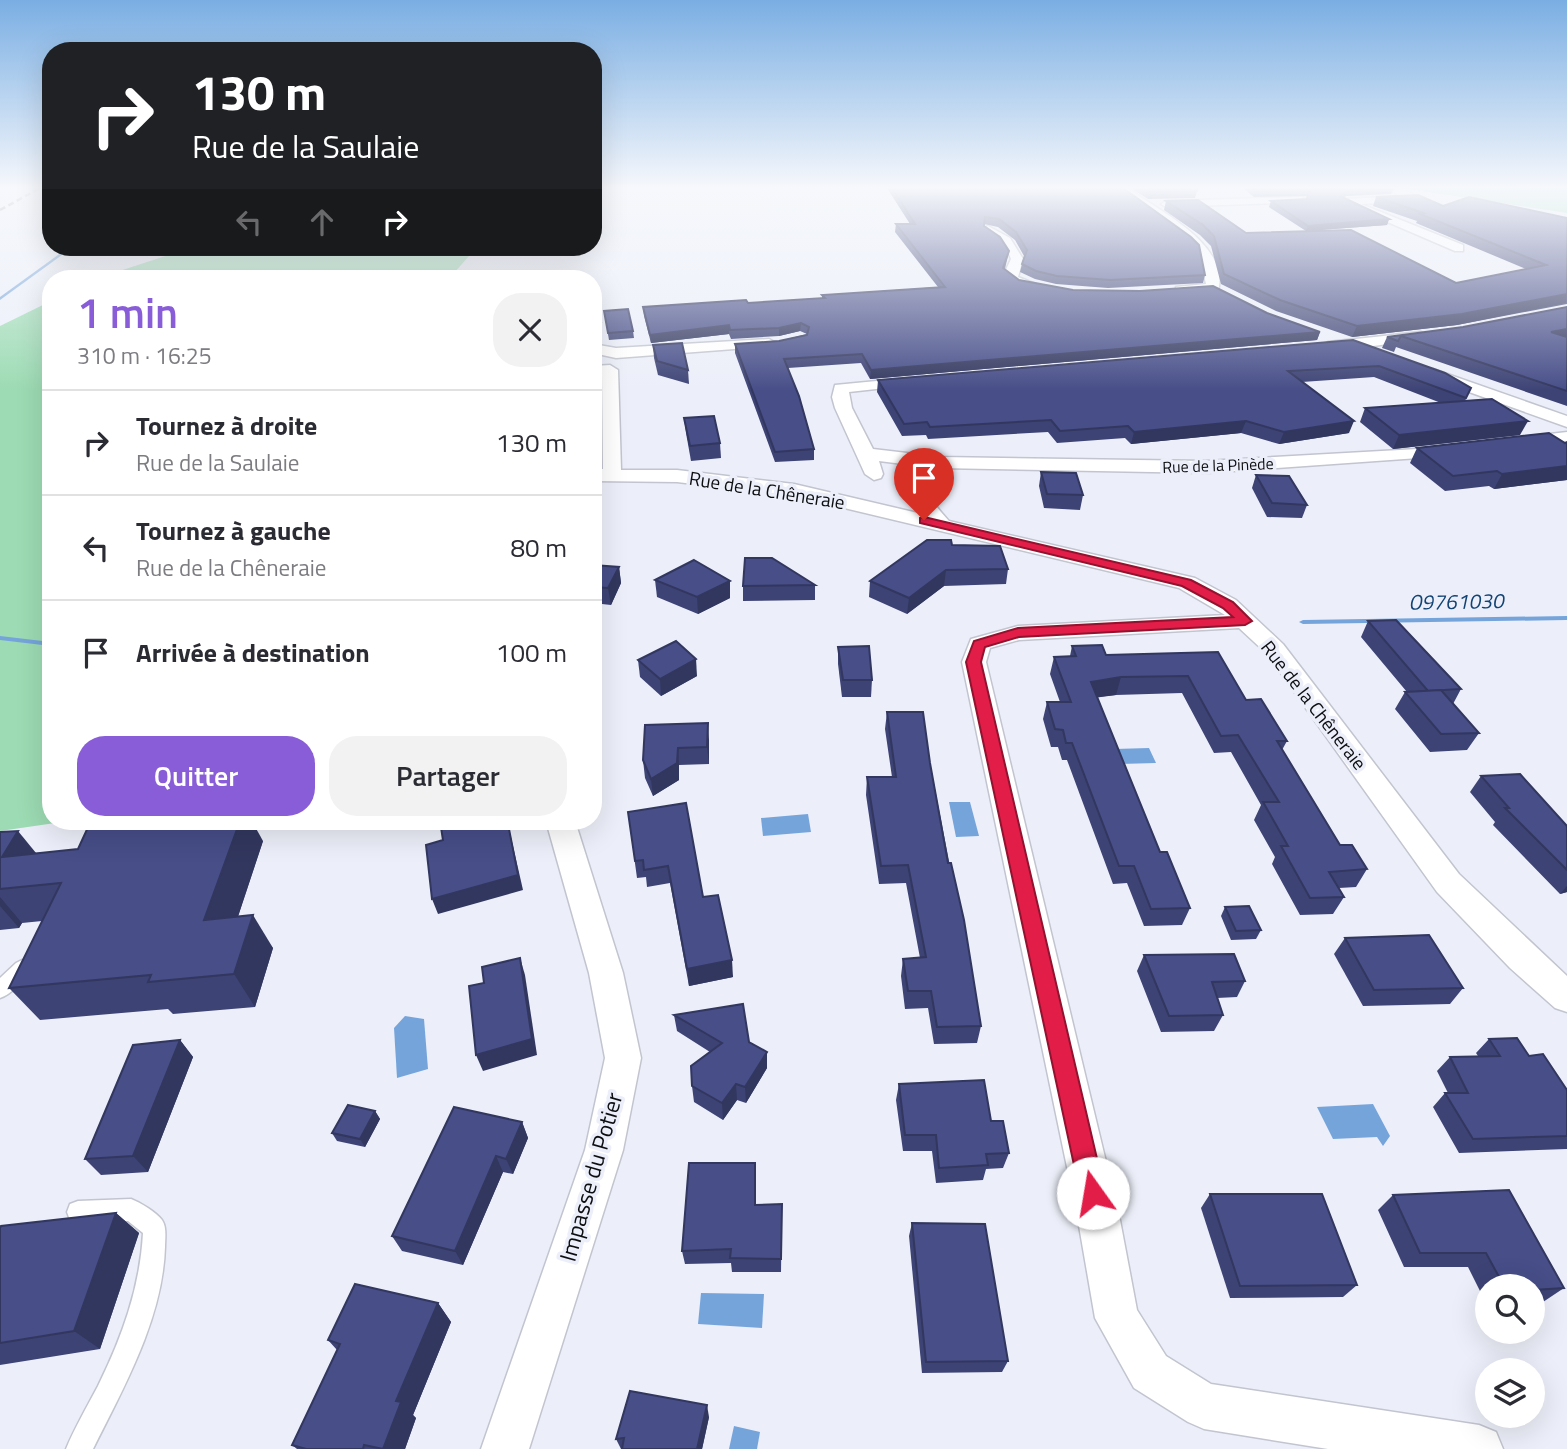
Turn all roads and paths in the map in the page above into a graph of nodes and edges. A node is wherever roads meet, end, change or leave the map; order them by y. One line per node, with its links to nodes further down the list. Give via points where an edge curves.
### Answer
1 (1016, 256): 5 (street, via 1012,279 1030,288)
2 (1206, 256): 3 (street)
3 (1213, 288): 4 (street); 6 (street)
4 (1169, 291)
5 (1059, 292)
6 (1230, 299)
7 (1433, 335): 10 (street)
8 (790, 340): 12 (street)
9 (1314, 341): 10 (street)
10 (1349, 345): 13 (street)
11 (602, 350): 12 (street)
12 (616, 353): 15 (street)
13 (1387, 358)
14 (1412, 367): 17 (street)
15 (602, 370): 24 (street, Rue de la Chêneraie)
16 (934, 378): 21 (street, via 841,387 839,397 856,437)
17 (1567, 422)
18 (1567, 437): 19 (street)
19 (1499, 445)
20 (1471, 448): 22 (street, Rue de la Pinède, via 1206,467)
21 (869, 454): 22 (street, Rue de la Pinède); 23 (street)
22 (936, 462): 27 (street, via 919,476 916,487 920,500)
23 (874, 474): 25 (street); 26 (street, via 885,482)
24 (603, 475): 25 (street, Rue de la Chêneraie, via 741,481)
25 (840, 500): 26 (street, Rue de la Chêneraie)
26 (905, 515): 27 (street, Rue de la Chêneraie)
27 (942, 524): 28 (street, Rue de la Chêneraie, via 1187,583 1228,605)
28 (1245, 621): 32 (street, Rue de la Chêneraie, via 1275,649 1448,883); 36 (street, via 1018,633 979,644 974,662 1118,1318 1150,1372 1204,1406)
29 (564, 830): 35 (street, Impasse du Potier, via 606,973 623,1058 604,1150)
30 (22, 968): 31 (lane)
31 (0, 990)
32 (1567, 997)
33 (78, 1212): 34 (lane, via 131,1210 154,1228 155,1259 112,1385)
34 (79, 1449)
35 (505, 1449)
36 (1479, 1449)

